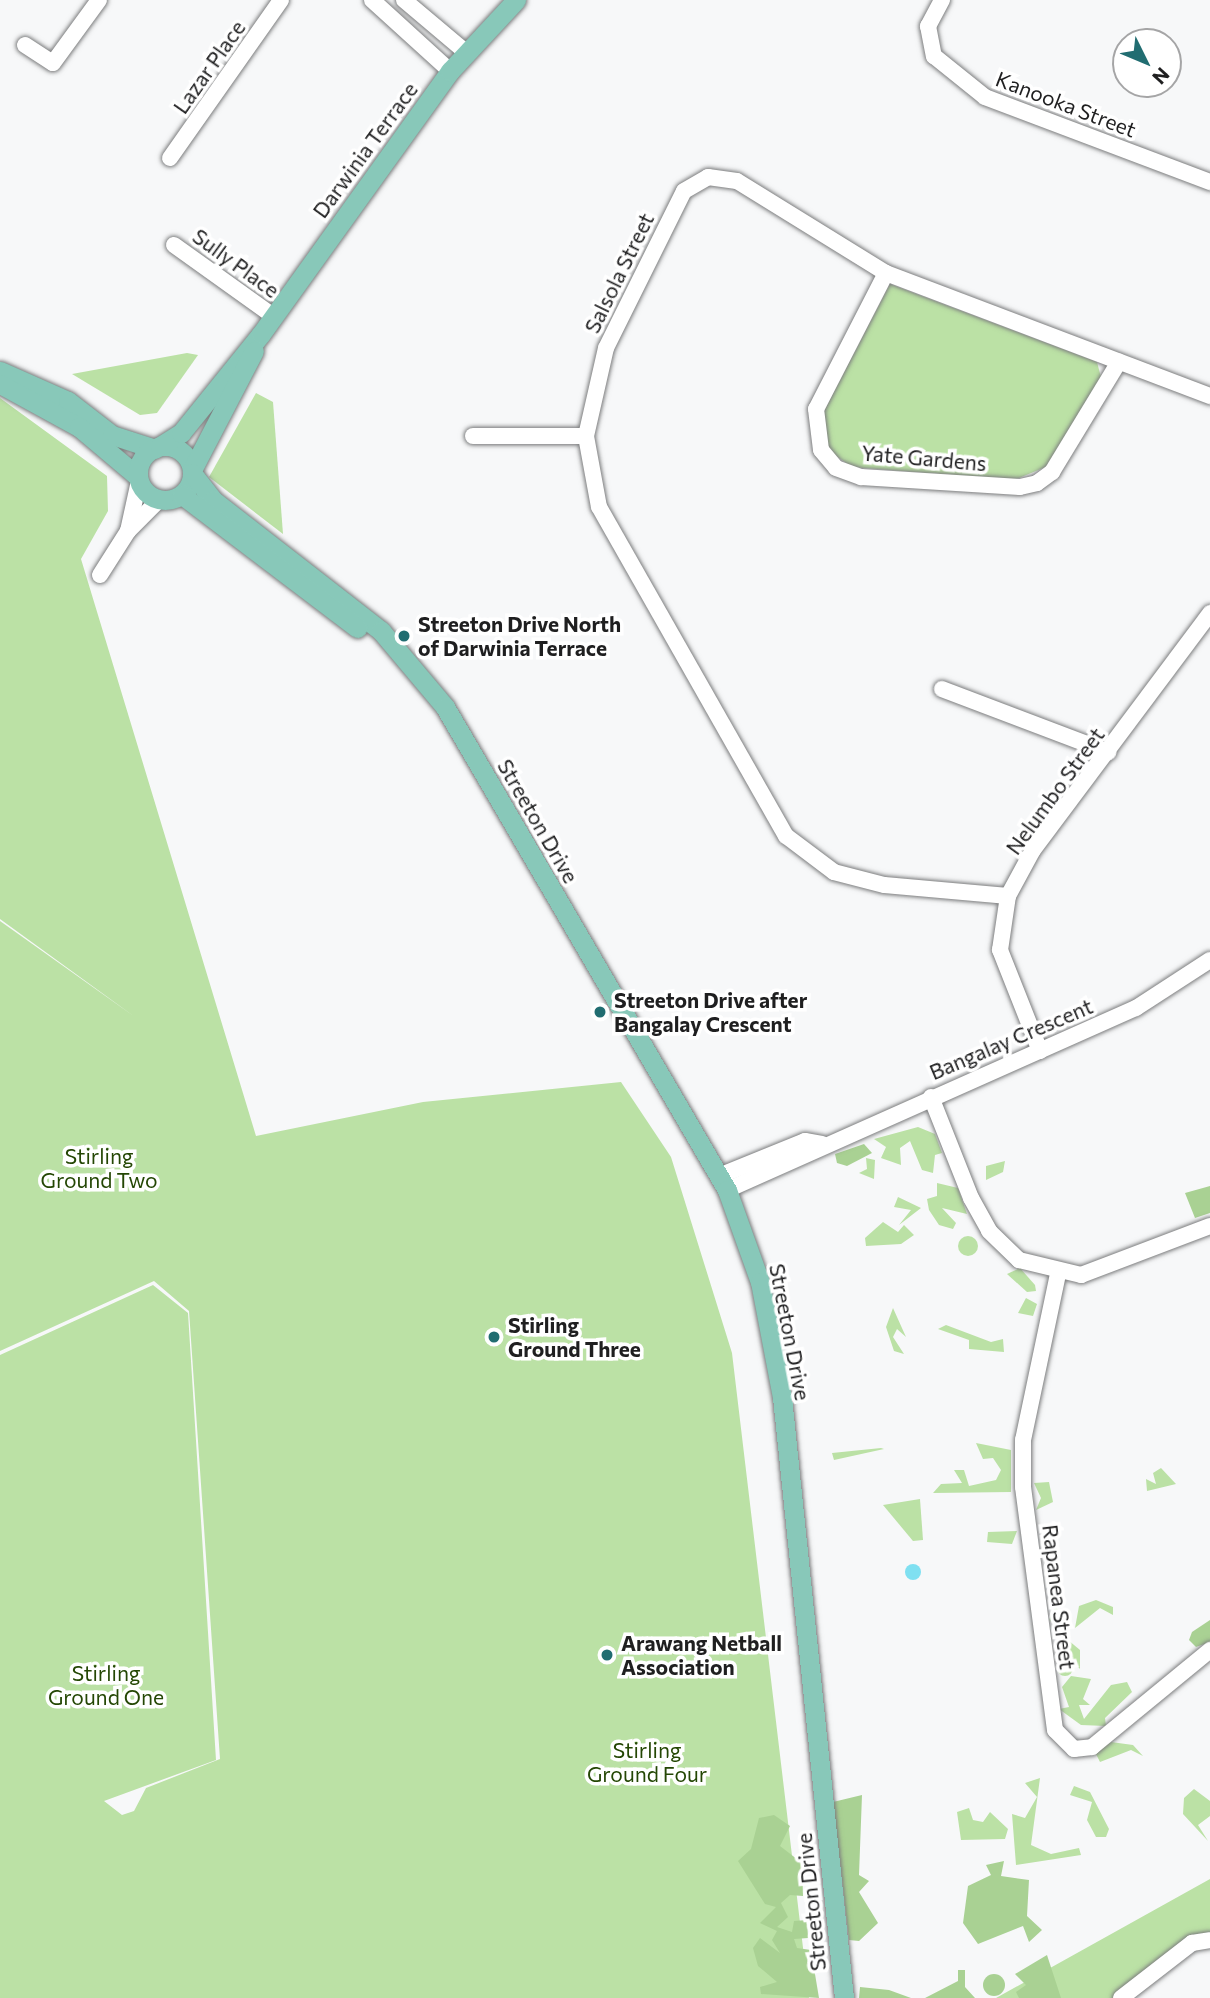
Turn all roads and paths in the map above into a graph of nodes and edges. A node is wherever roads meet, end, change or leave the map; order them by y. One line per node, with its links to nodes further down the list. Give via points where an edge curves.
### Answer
1 (99, 0): 7 (street, via 53,63)
2 (281, 0): 10 (street, Lazar Place)
3 (372, 0): 9 (street)
4 (404, 0): 8 (street)
5 (516, 0): 8 (main road, Darwinia Terrace)
6 (942, 0): 11 (street, Kanooka Street, via 928,26 934,56 985,97)
7 (25, 46)
8 (467, 53): 9 (main road, Darwinia Terrace)
9 (450, 71): 14 (main road, Darwinia Terrace)
10 (170, 158)
11 (1210, 183)
12 (174, 245): 14 (street, Sully Place)
13 (886, 273): 16 (street, Salsola Street); 16 (street, Yate Gardens, via 816,409 821,450 836,468 861,477 1020,487 1037,483 1052,472); 21 (street, Salsola Street, via 737,181 708,177 684,191 606,348)
14 (273, 316): 15 (main road, Darwinia Terrace)
15 (261, 334): 22 (main road, Darwinia Terrace, via 181,433); 23 (main road, Darwinia Terrace)
16 (1119, 362): 19 (street, Salsola Street)
17 (0, 371): 22 (main road, via 68,401 112,435)
18 (0, 384): 24 (main road, via 79,427)
19 (1210, 396)
20 (473, 436): 21 (street)
21 (586, 436): 33 (street, Salsola Street, via 599,507 786,836 834,872 884,885)
22 (157, 447): 23 (main road, via 180,450); 24 (main road, via 141,459)
23 (192, 471): 25 (main road); 31 (main road, Streeton Drive, via 213,500 386,637 438,697)
24 (138, 478): 26 (main road); 27 (street)
25 (182, 495): 26 (main road); 31 (main road, Streeton Drive, via 369,638)
26 (159, 500): 27 (street)
27 (128, 531): 28 (street)
28 (100, 575)
29 (1210, 613): 32 (street, Nelumbo Street)
30 (942, 689): 32 (street)
31 (468, 747): 37 (main road, Streeton Drive)
32 (1108, 752): 33 (street, Nelumbo Street, via 1033,850)
33 (1008, 896): 35 (street, Nelumbo Street, via 1000,950)
34 (1210, 960): 35 (street, Bangalay Crescent, via 1136,1008)
35 (1040, 1051): 36 (street, Bangalay Crescent)
36 (931, 1097): 37 (street, Bangalay Crescent); 39 (street, via 989,1231 1019,1260)
37 (723, 1183): 42 (main road, Streeton Drive, via 760,1282 782,1397)
38 (1210, 1226): 39 (street, via 1120,1263)
39 (1058, 1274): 40 (street, Rapanea Street, via 1023,1440 1023,1487 1055,1730 1074,1749 1092,1747)
40 (1210, 1650)
41 (1210, 1940): 43 (street, via 1192,1943)
42 (844, 1998)
43 (1121, 1998)

